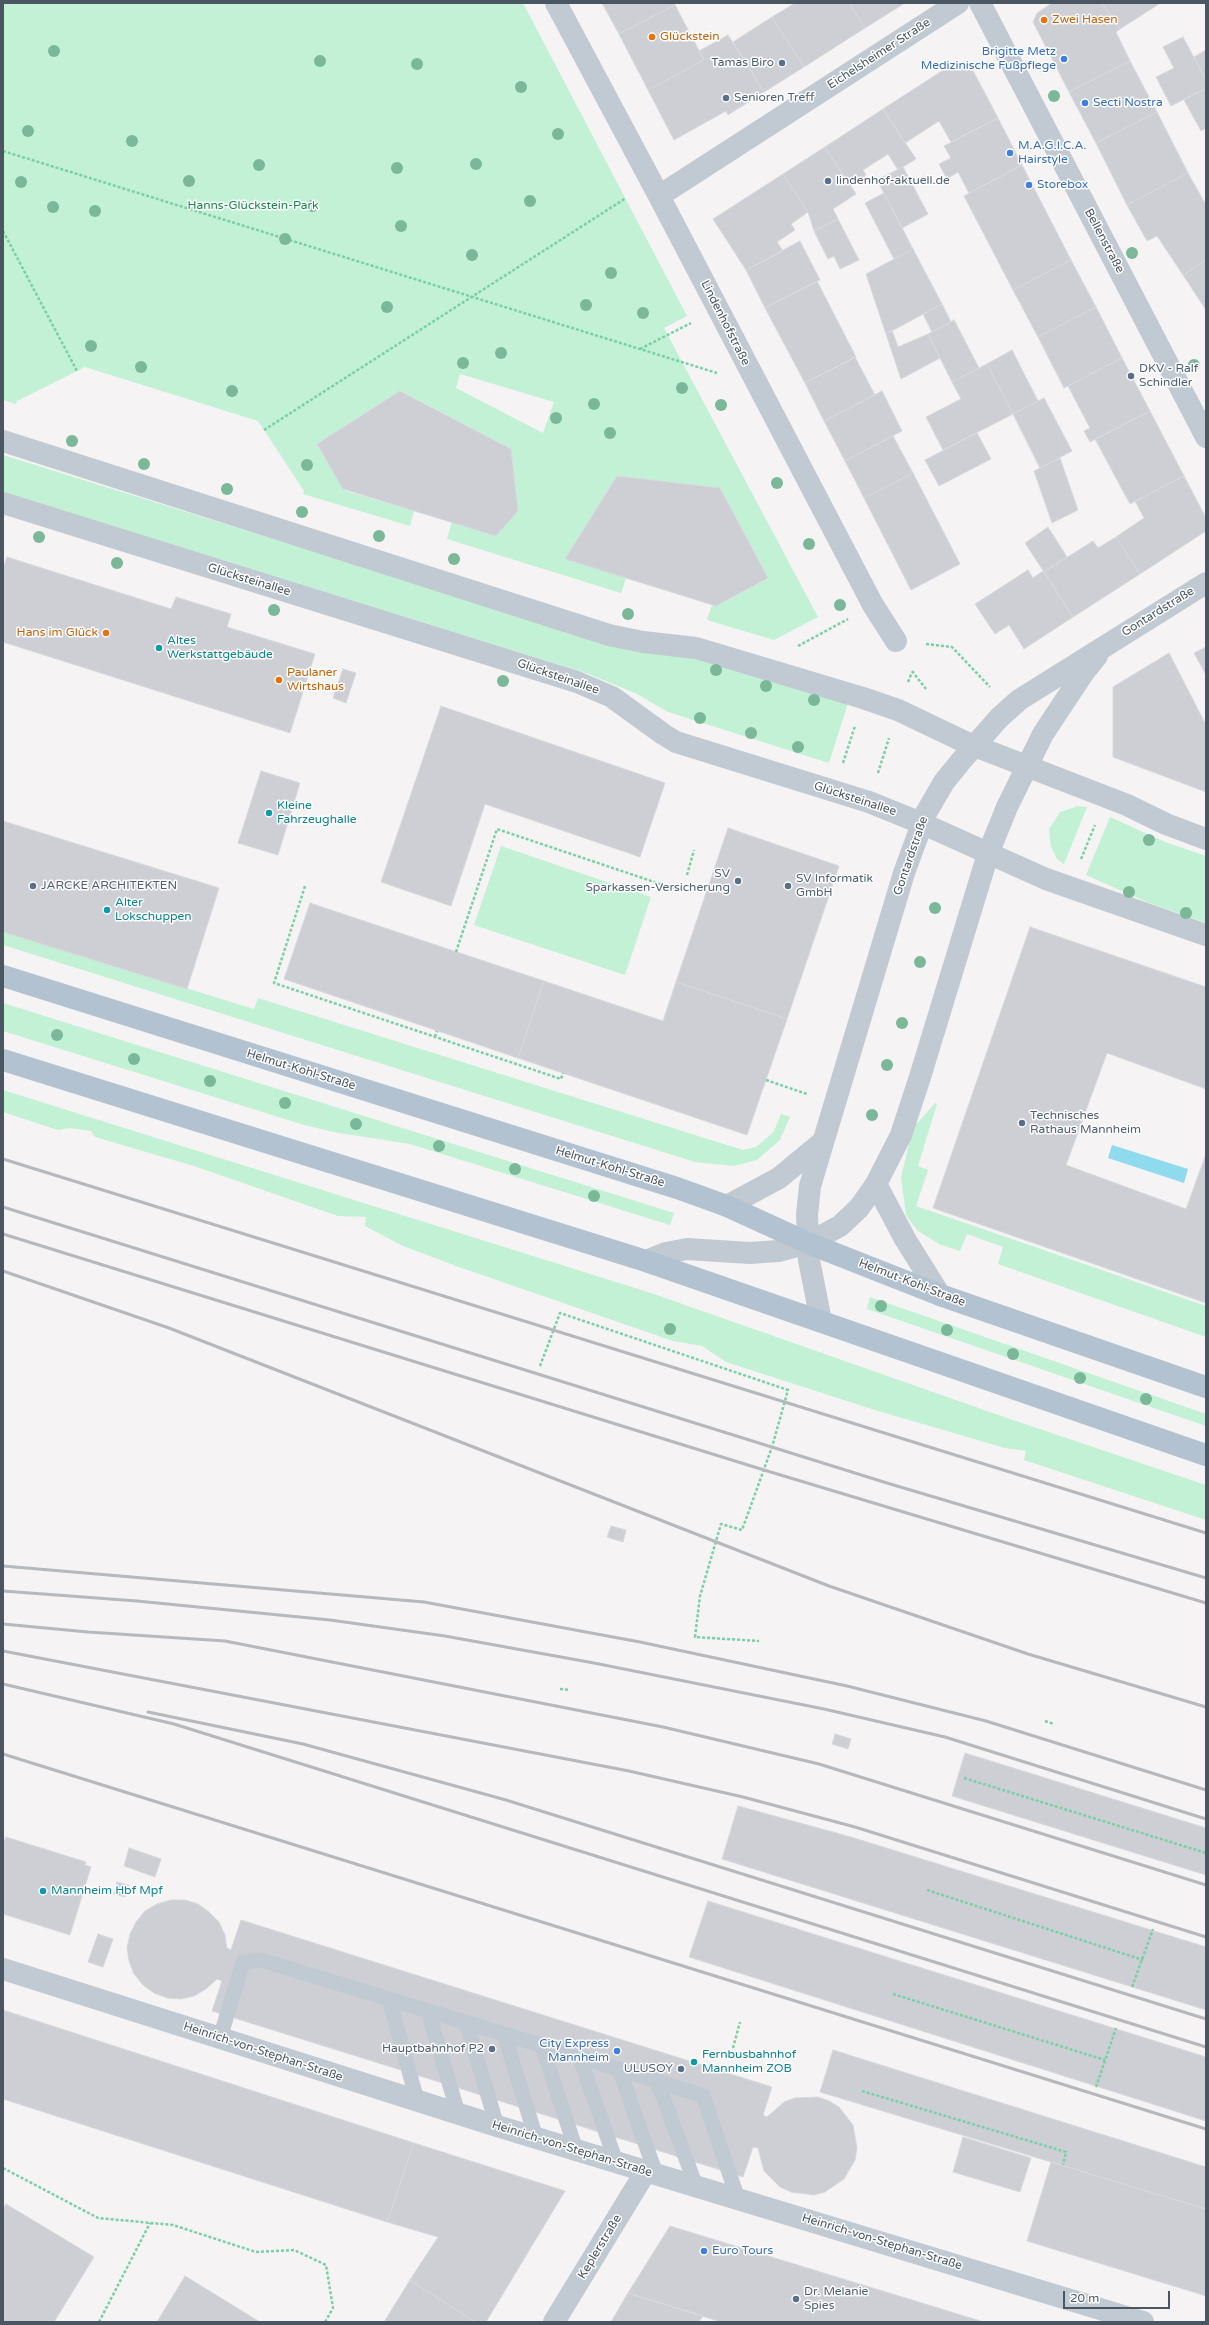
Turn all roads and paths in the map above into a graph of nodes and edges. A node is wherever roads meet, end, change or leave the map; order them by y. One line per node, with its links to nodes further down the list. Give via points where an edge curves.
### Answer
1 (556, 3): 5 (street, Lindenhofstraße)
2 (958, 3): 5 (street, Eichelsheimer Straße)
3 (980, 3): 13 (street, Bellenstraße)
4 (3, 152): 7 (path)
5 (656, 189): 7 (path); 8 (street, Lindenhofstraße)
6 (3, 231): 10 (path)
7 (471, 297): 9 (path); 12 (path)
8 (718, 309): 9 (path); 11 (street, Lindenhofstraße)
9 (640, 349): 11 (path)
10 (77, 371)
11 (758, 385): 17 (street, Lindenhofstraße)
12 (264, 430)
13 (1206, 437)
14 (3, 442): 20 (street, via 609,635 696,648)
15 (3, 503): 26 (street, Glücksteinallee, via 577,682 612,697 676,742)
16 (1206, 583): 19 (street, Gontardstraße)
17 (872, 605): 18 (street, Lindenhofstraße); 20 (path)
18 (896, 641): 21 (path, via 952,647)
19 (1110, 642): 21 (street, Gontardstraße, via 1030,691); 24 (street, Gontardstraße, via 1064,700)
20 (760, 667): 22 (street)
21 (1009, 708): 23 (street, Gontardstraße)
22 (898, 710): 23 (street); 26 (path)
23 (974, 746): 24 (street); 27 (street, Gontardstraße, via 944,782)
24 (1027, 766): 25 (street); 30 (street, Gontardstraße)
25 (1107, 797): 28 (street); 33 (path)
26 (869, 802): 27 (street, Glücksteinallee)
27 (921, 823): 30 (street, Glücksteinallee); 44 (street, Gontardstraße)
28 (1206, 839)
29 (694, 850): 31 (path)
30 (988, 854): 33 (street, Glücksteinallee); 45 (street, Gontardstraße, via 918,1085 901,1135)
31 (687, 875)
32 (305, 886): 39 (path, via 274,983)
33 (1069, 887): 35 (street, Glücksteinallee)
34 (681, 891): 36 (path, via 497,829)
35 (1206, 935)
36 (456, 952)
37 (3, 976): 46 (main road, Helmut-Kohl-Straße, via 670,1186)
38 (437, 1031): 39 (path)
39 (435, 1037): 41 (path, via 561,1079)
40 (3, 1060): 48 (main road)
41 (563, 1073)
42 (766, 1080): 43 (path)
43 (780, 1085)
44 (821, 1144): 46 (street, via 778,1178); 47 (street, Gontardstraße, via 810,1186)
45 (876, 1184): 47 (street, Gontardstraße, via 859,1208 840,1226); 49 (street, via 905,1239)
46 (726, 1206): 47 (main road, Helmut-Kohl-Straße)
47 (808, 1243): 48 (street, Gontardstraße, via 778,1251 750,1253 687,1249 666,1253); 49 (main road, Helmut-Kohl-Straße); 50 (street, Gontardstraße, via 810,1275)
48 (646, 1261): 50 (main road)
49 (940, 1295): 52 (main road, Helmut-Kohl-Straße)
50 (821, 1321): 53 (main road)
51 (540, 1366): 54 (path, via 560,1313 788,1390 768,1458 742,1530 721,1524 700,1596 695,1637)
52 (1206, 1387)
53 (1206, 1455)
54 (759, 1641)
55 (560, 1689): 56 (path)
56 (570, 1690)
57 (1045, 1721): 58 (path)
58 (1054, 1724)
59 (964, 1778): 60 (path)
60 (1206, 1853)
61 (927, 1890): 63 (path)
62 (1153, 1930): 63 (path)
63 (1143, 1960): 65 (path)
64 (3, 1969): 73 (street, Heinrich-von-Stephan-Straße)
65 (1132, 1987)
66 (893, 1994): 77 (path)
67 (389, 1999): 68 (lane); 73 (lane, via 262,1960 243,1962); 82 (lane)
68 (428, 2011): 69 (lane); 83 (lane)
69 (466, 2022): 72 (lane); 84 (lane)
70 (740, 2022): 75 (path)
71 (1116, 2028): 77 (path)
72 (504, 2034): 74 (lane); 85 (lane)
73 (220, 2038): 82 (street, Heinrich-von-Stephan-Straße)
74 (542, 2046): 76 (lane); 86 (lane)
75 (733, 2048)
76 (580, 2058): 78 (lane); 87 (lane)
77 (1105, 2060): 80 (path)
78 (619, 2069): 79 (lane); 90 (lane)
79 (657, 2081): 91 (lane); 92 (lane, via 702,2096)
80 (1096, 2087)
81 (862, 2091): 88 (path, via 1066,2152)
82 (418, 2100): 83 (street, Heinrich-von-Stephan-Straße)
83 (458, 2113): 84 (street, Heinrich-von-Stephan-Straße)
84 (497, 2126): 85 (street, Heinrich-von-Stephan-Straße)
85 (536, 2138): 86 (street, Heinrich-von-Stephan-Straße)
86 (576, 2150): 87 (street, Heinrich-von-Stephan-Straße)
87 (616, 2162): 90 (street, Heinrich-von-Stephan-Straße)
88 (1062, 2165)
89 (3, 2168): 93 (path, via 98,2218)
90 (651, 2173): 91 (street, Heinrich-von-Stephan-Straße); 96 (street, Keplerstraße)
91 (696, 2186): 92 (street, Heinrich-von-Stephan-Straße)
92 (738, 2199): 97 (street, Heinrich-von-Stephan-Straße)
93 (150, 2223): 94 (path); 95 (path, via 173,2225 256,2252 294,2250 326,2265 333,2308)
94 (99, 2322)
95 (324, 2322)
96 (554, 2322)
97 (1143, 2322)

